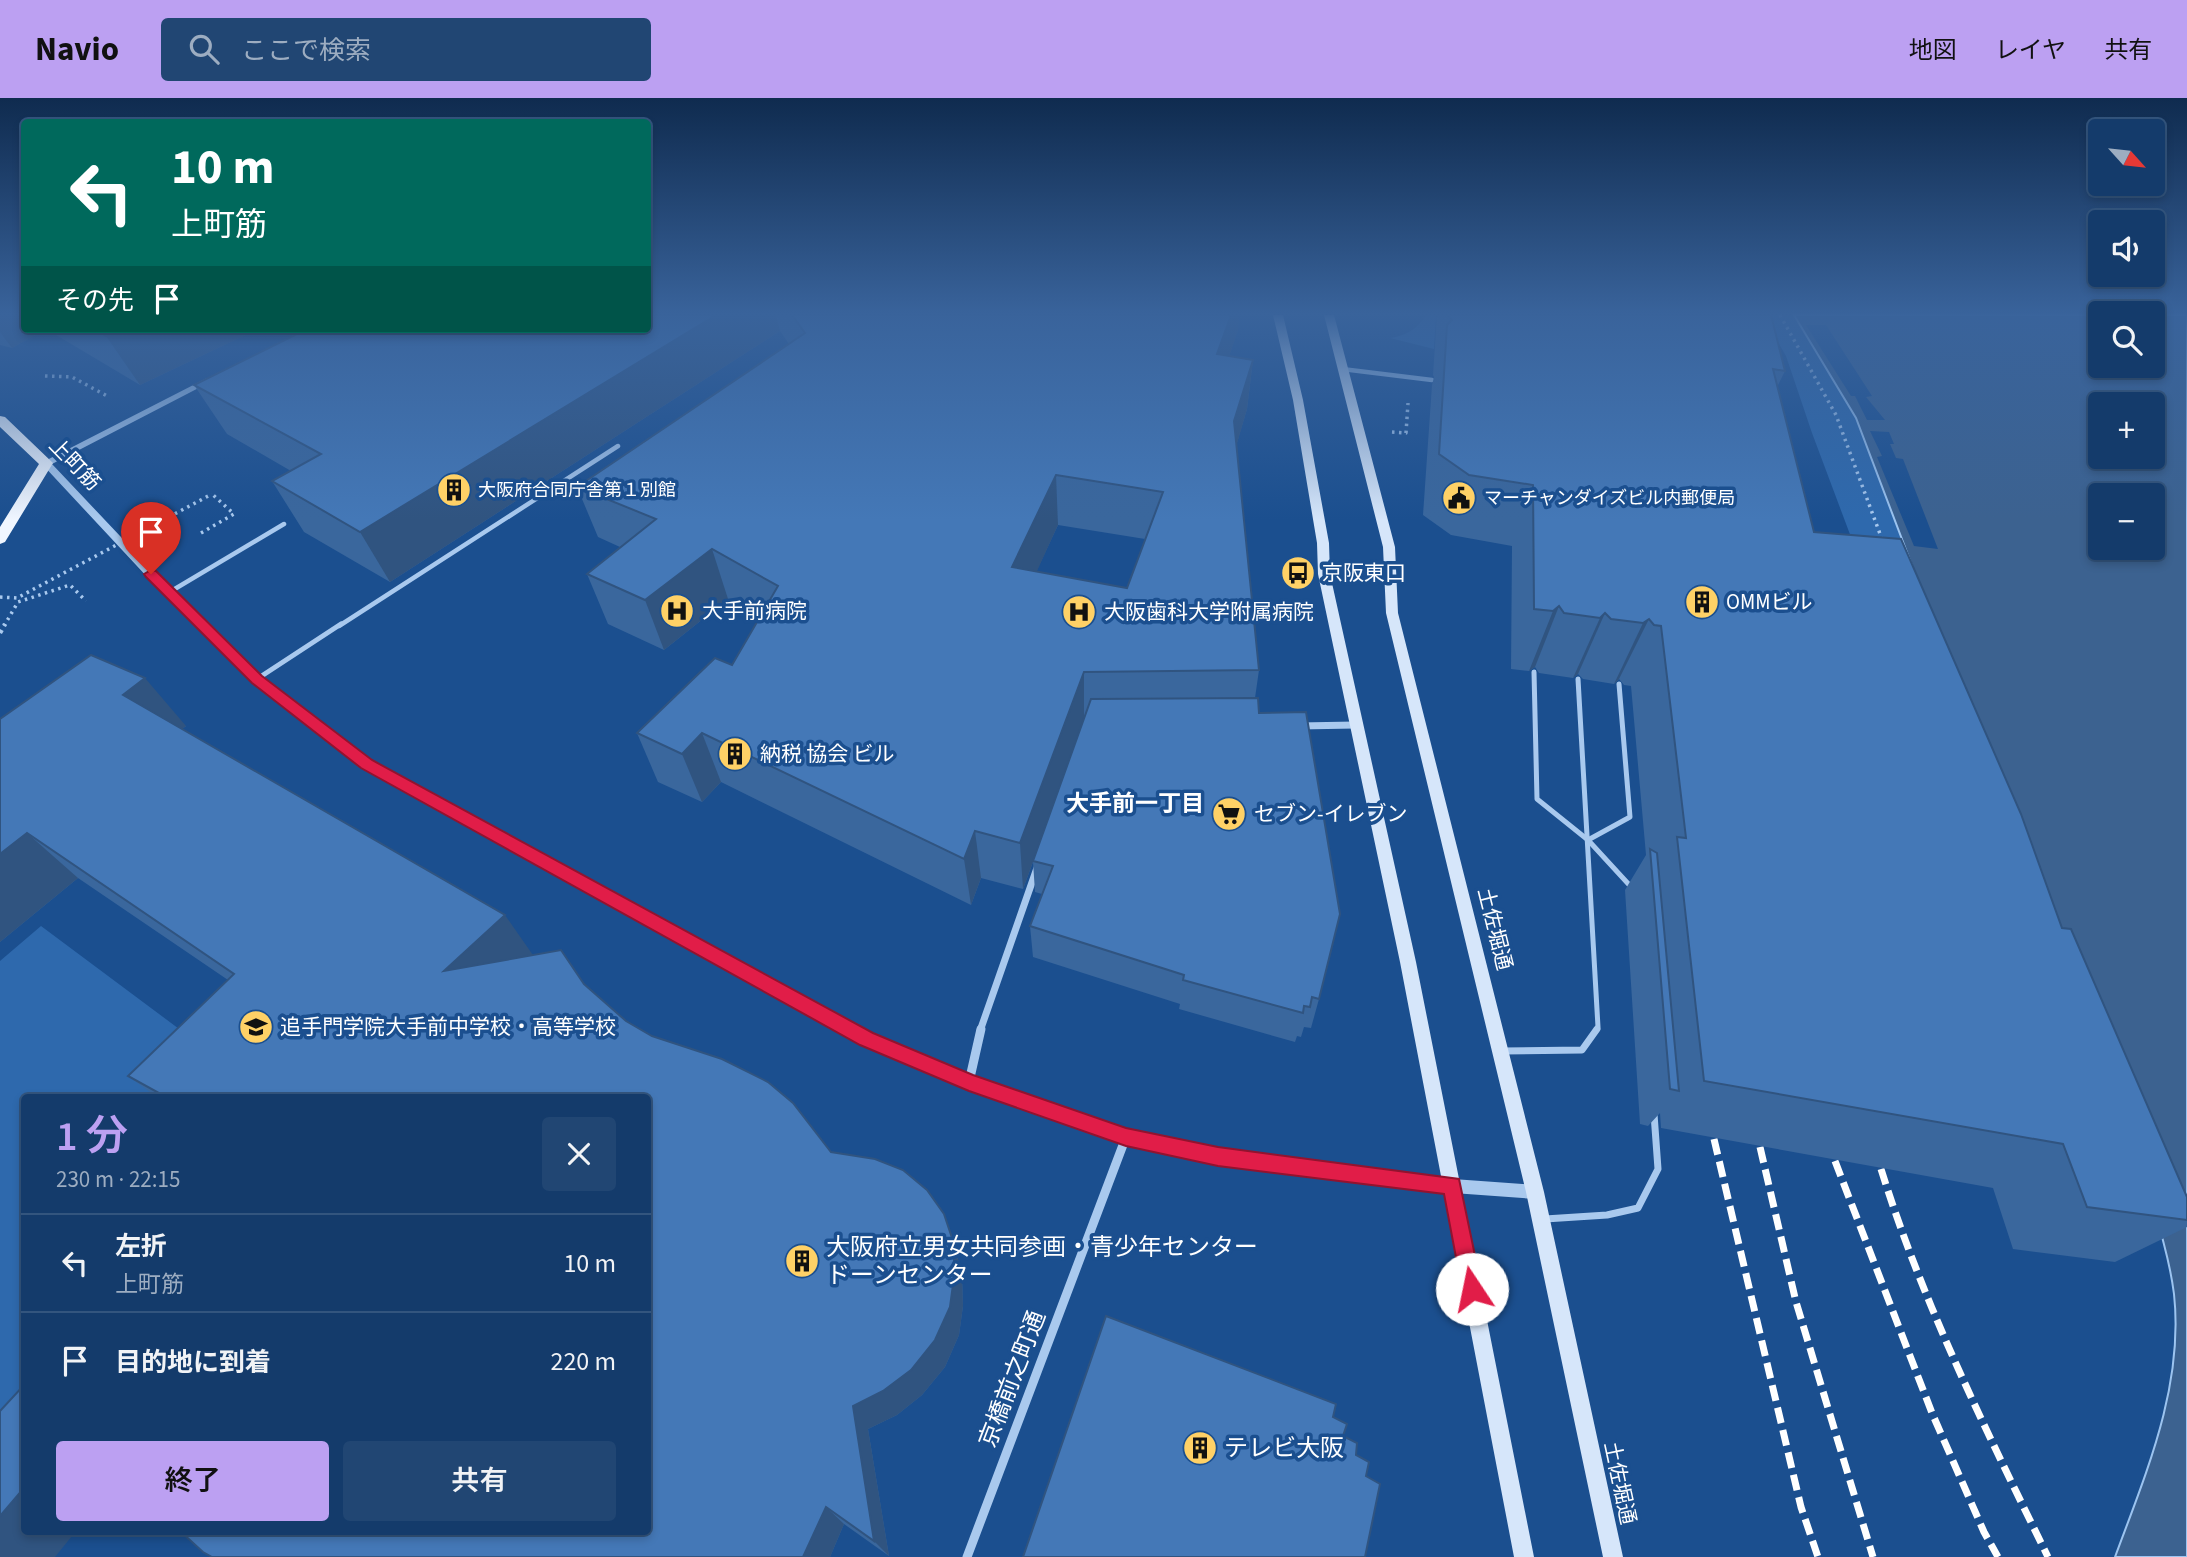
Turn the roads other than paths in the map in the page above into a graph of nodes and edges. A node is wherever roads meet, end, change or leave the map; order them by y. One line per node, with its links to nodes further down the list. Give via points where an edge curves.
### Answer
1 (205, 383): 6 (street)
2 (1293, 383): 14 (main road)
3 (1346, 383): 19 (main road, 土佐堀通, via 1389,547 1392,613)
4 (0, 420): 6 (main road, 上町筋)
5 (618, 446): 12 (lane)
6 (46, 463): 8 (main road); 9 (street, 上町筋)
7 (285, 524): 9 (lane)
8 (0, 539)
9 (169, 593): 12 (street, 上町筋)
10 (1534, 672): 16 (lane, via 1537,799)
11 (1578, 679): 16 (lane)
12 (257, 680): 20 (street, 上町筋, via 366,764 866,1039)
13 (1619, 684): 16 (lane, via 1630,817)
14 (1354, 725): 15 (street); 23 (main road, via 1408,962)
15 (1290, 726)
16 (1588, 840): 18 (lane); 19 (lane, via 1598,1027 1582,1050)
17 (1038, 865): 20 (street, via 982,1023)
18 (1636, 892)
19 (1502, 1051): 24 (main road, 土佐堀通)
20 (969, 1082): 22 (street, 上町筋)
21 (1652, 1099): 25 (lane, via 1658,1169 1638,1208)
22 (1126, 1137): 23 (street, 上町筋, via 1218,1157); 26 (street, 京橋前之町通)
23 (1452, 1186): 24 (street, 上町筋); 27 (main road)
24 (1535, 1192): 25 (main road, 土佐堀通)
25 (1541, 1220): 28 (main road, 土佐堀通)
26 (967, 1557)
27 (1524, 1557)
28 (1613, 1557)

